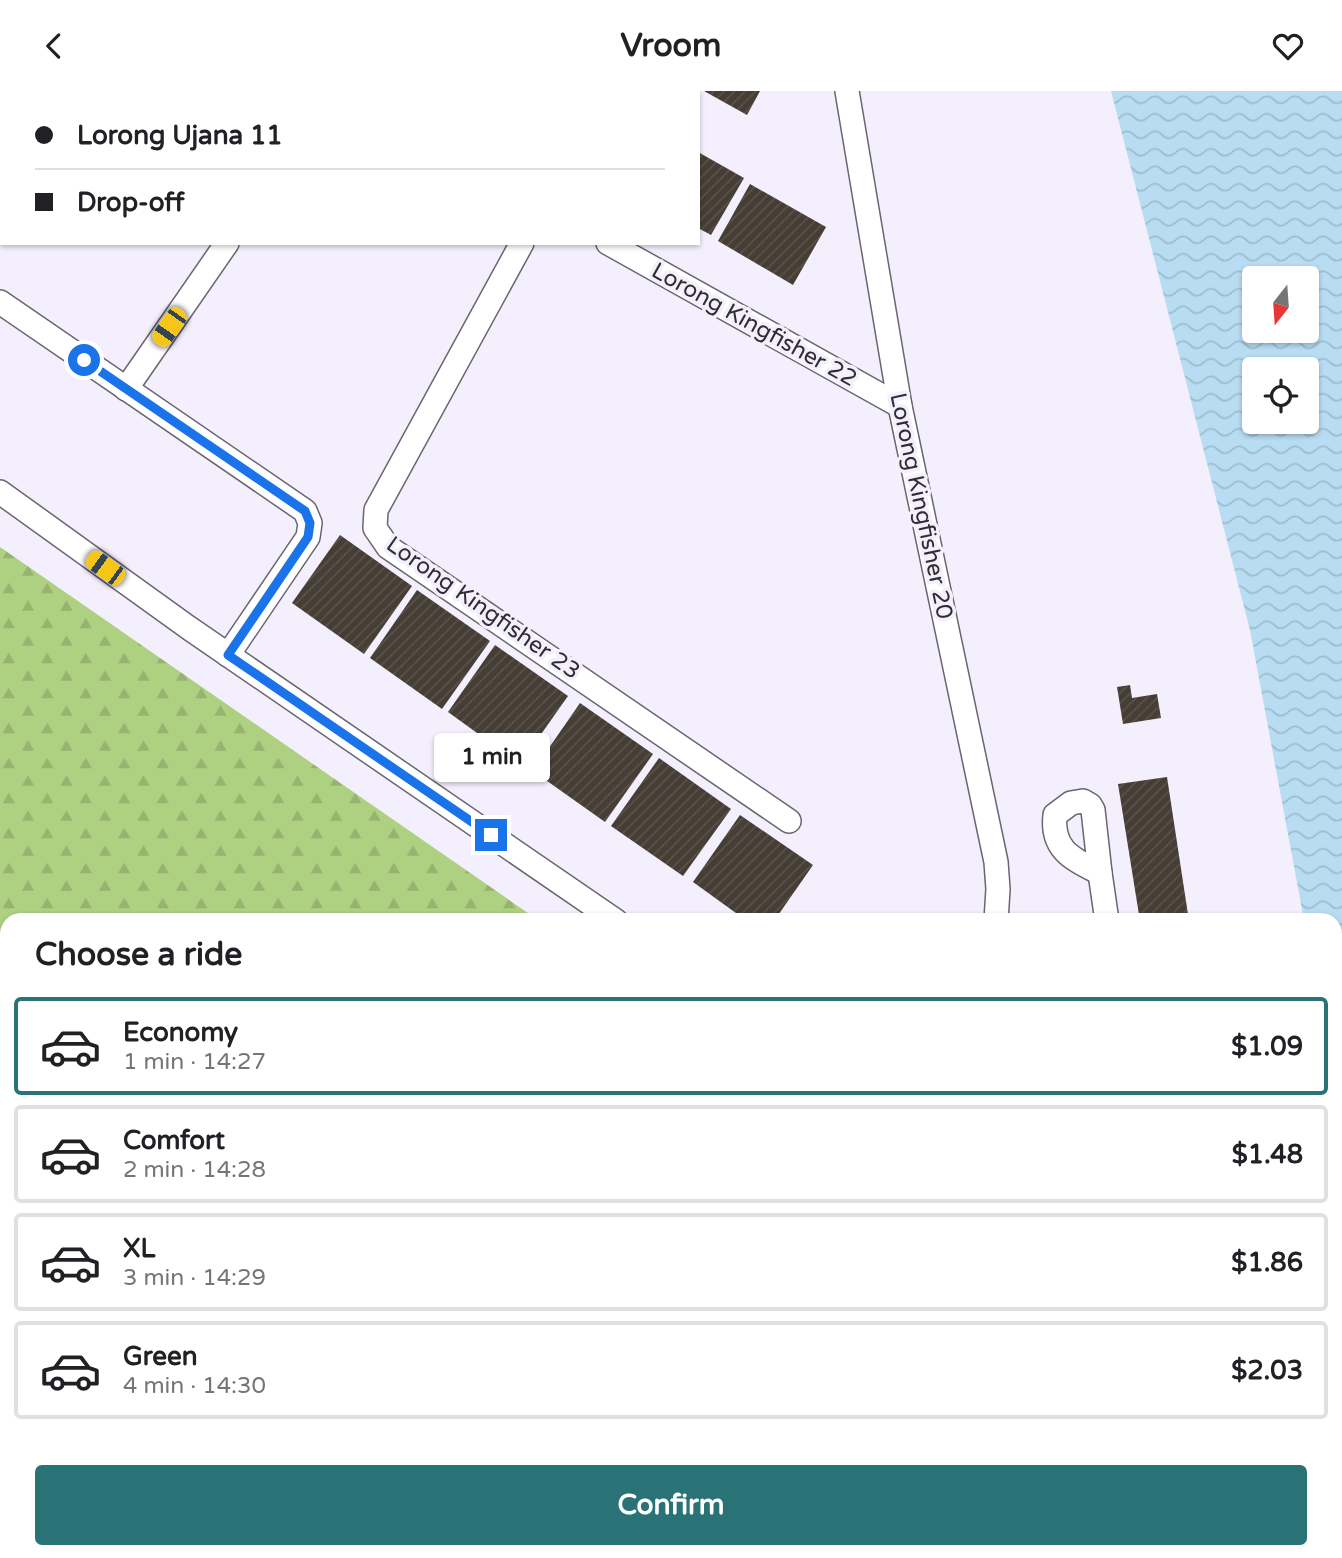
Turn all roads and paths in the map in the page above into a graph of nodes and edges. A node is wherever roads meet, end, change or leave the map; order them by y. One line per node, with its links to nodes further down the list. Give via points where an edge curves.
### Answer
1 (847, 91): 7 (street, Lorong Kingfisher 20)
2 (226, 245): 6 (street)
3 (521, 245): 10 (street, Lorong Kingfisher 23, via 376,510 375,528 388,547)
4 (612, 245): 7 (street, Lorong Kingfisher 22)
5 (0, 302): 6 (street)
6 (126, 389): 9 (street, via 305,511 310,523 308,537)
7 (900, 406): 13 (street, Lorong Kingfisher 20, via 996,862)
8 (0, 492): 9 (street)
9 (228, 655): 12 (street)
10 (789, 821)
11 (1100, 873): 14 (street)
12 (604, 913)
13 (996, 913)
14 (1106, 913)

